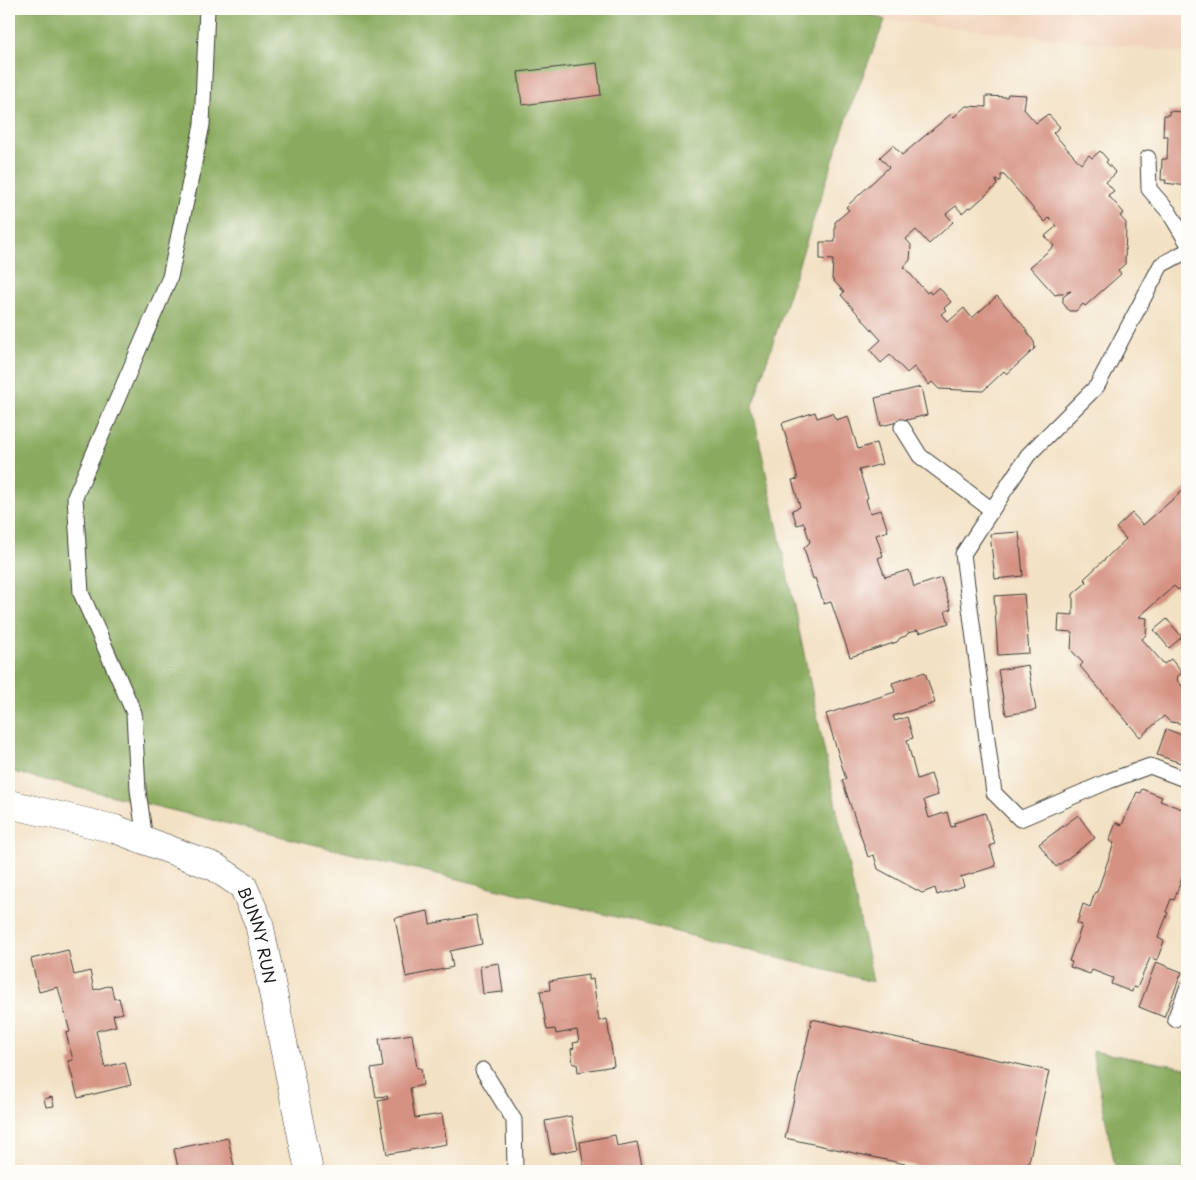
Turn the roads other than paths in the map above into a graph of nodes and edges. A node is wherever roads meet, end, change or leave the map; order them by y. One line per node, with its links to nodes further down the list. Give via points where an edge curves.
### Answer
1 (207, 9): 9 (lane, via 202,125 170,277 75,496 81,594 134,713 138,790)
2 (1148, 158): 3 (lane, via 1149,189)
3 (1187, 242)
4 (1187, 251): 6 (lane, via 1161,266 1097,386 1028,455)
5 (902, 427): 6 (lane, via 920,456)
6 (992, 510): 7 (lane, via 963,554 994,793 1020,819 1150,766)
7 (1187, 780)
8 (9, 804): 9 (street, BUNNY RUN, via 115,829)
9 (145, 840): 13 (street, BUNNY RUN, via 215,868 243,886 259,923)
10 (1187, 989): 11 (lane)
11 (1175, 1019)
12 (483, 1070): 14 (lane, via 514,1120)
13 (309, 1171)
14 (515, 1171)

